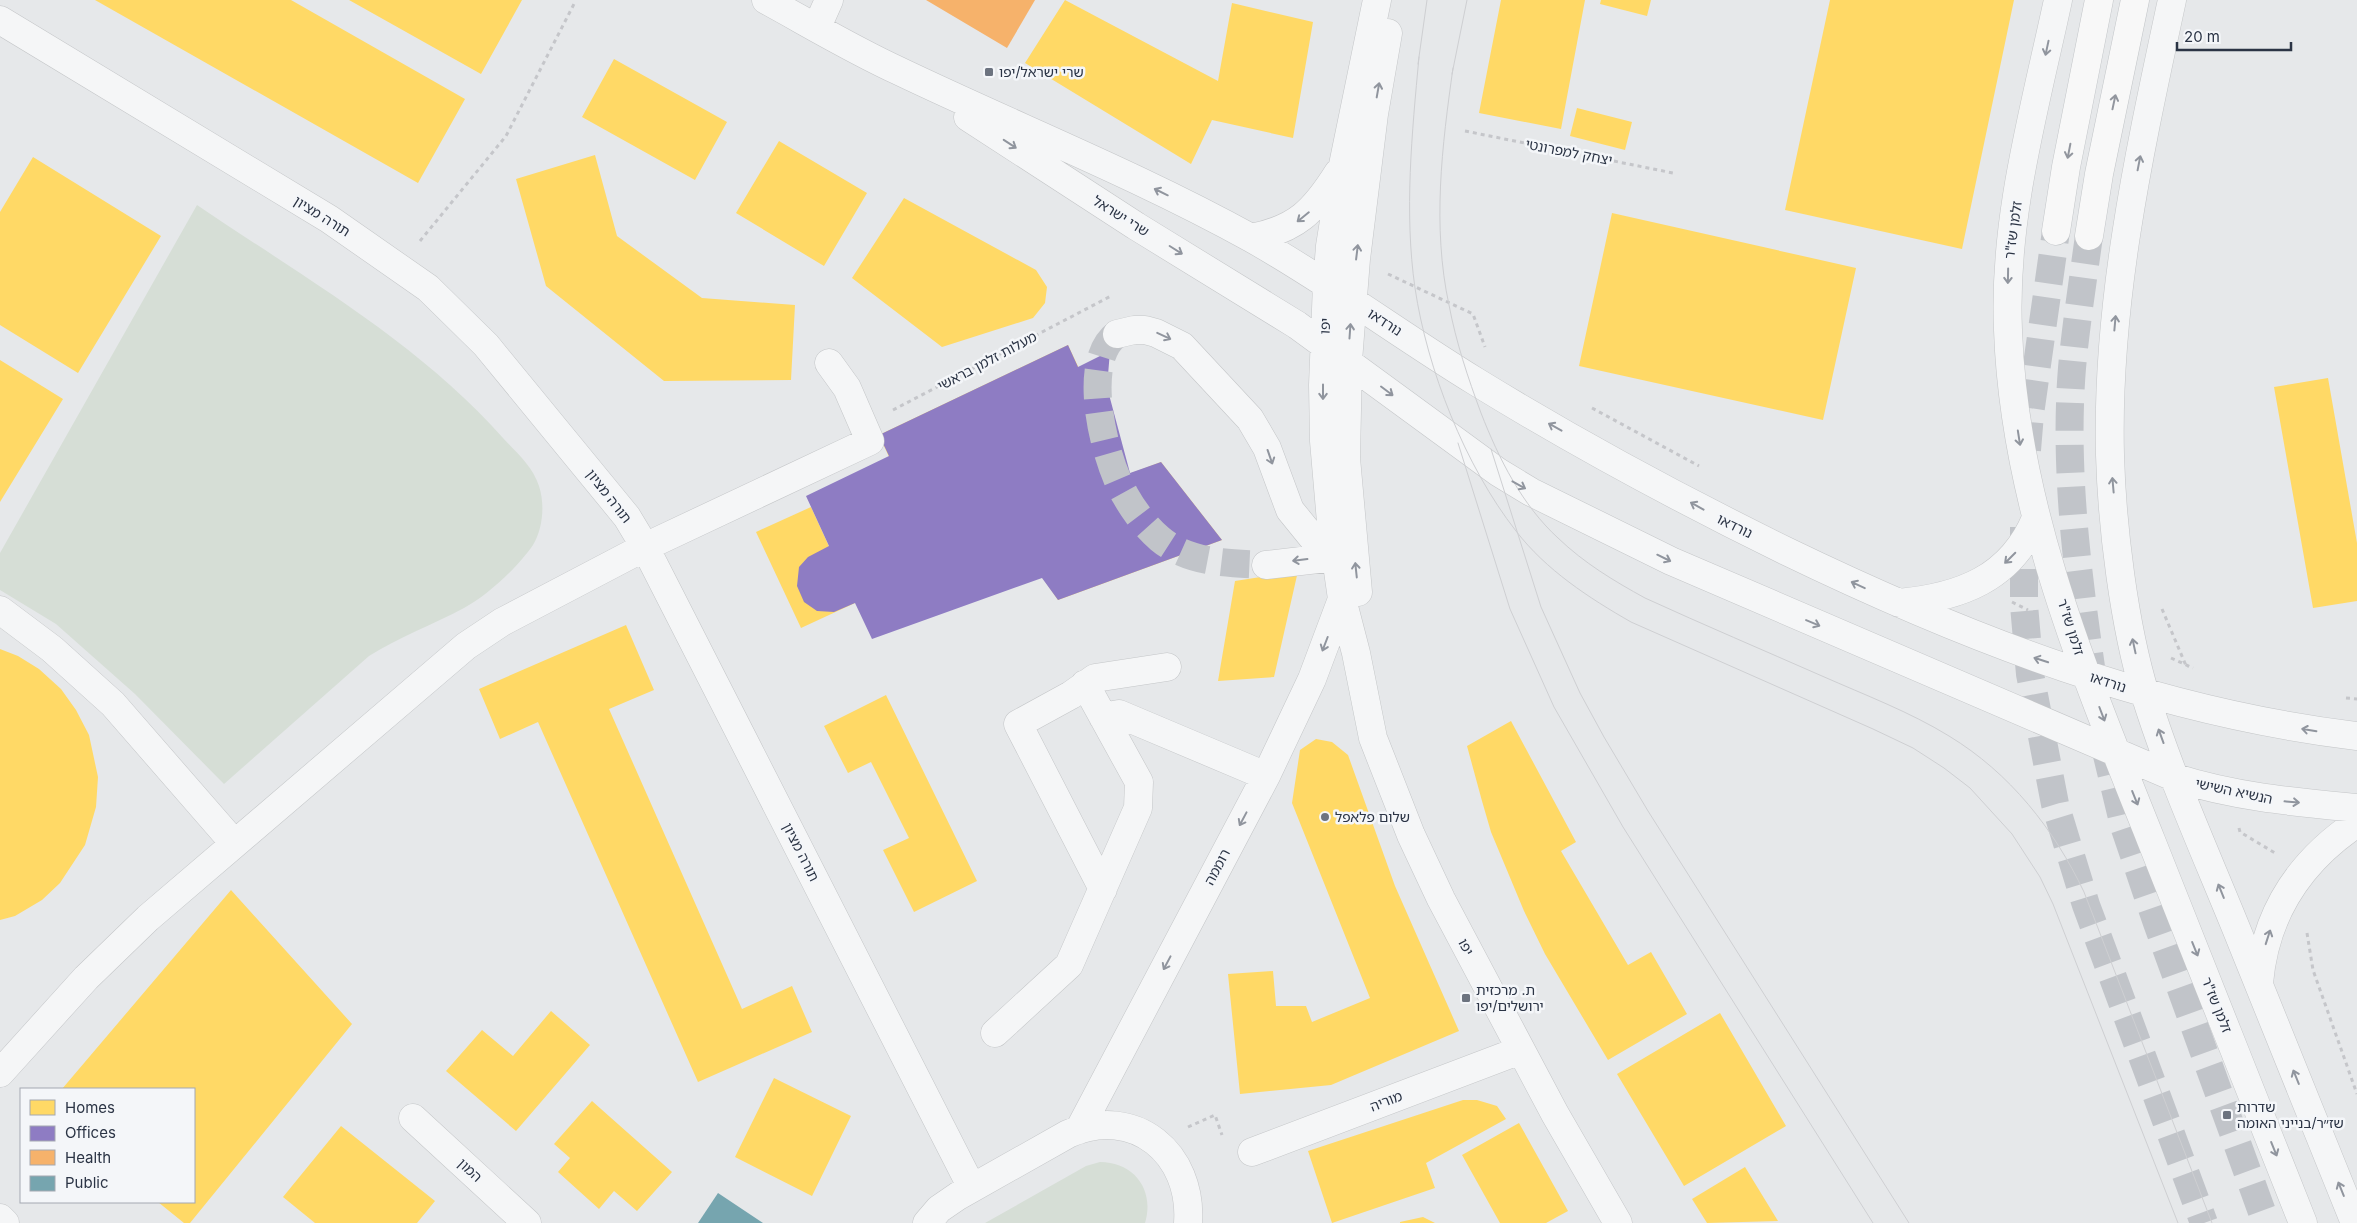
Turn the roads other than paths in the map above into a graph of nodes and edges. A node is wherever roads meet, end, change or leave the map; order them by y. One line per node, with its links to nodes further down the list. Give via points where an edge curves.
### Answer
1 (766, 0): 10 (street, שרי ישראל)
2 (829, 0): 10 (street)
3 (1377, 0): 12 (street, יפו)
4 (1395, 0): 17 (street, יפו, one-way to 4, via 1374,114)
5 (2058, 0): 22 (street, זלמן שז"ר, one-way to 22, via 2021,170 2008,262 2007,328 2012,391)
6 (2099, 0): 13 (main road, one-way to 13)
7 (2135, 0): 14 (main road, one-way to 7)
8 (2172, 0): 33 (street, one-way to 8, via 2123,582 2113,496 2110,376 2118,283 2132,198)
9 (0, 20): 23 (street, תורה מציון, via 329,219 428,288 486,344 627,518)
10 (817, 27): 11 (street, שרי ישראל)
11 (896, 70): 15 (street, שרי ישראל, one-way to 11, via 1089,157); 19 (street, שרי ישראל, one-way to 19)
12 (1343, 165): 15 (street, one-way to 15, via 1323,197 1307,214 1280,231); 16 (street, יפו)
13 (2056, 230)
14 (2089, 236)
15 (1251, 238): 16 (street, שרי ישראל)
16 (1327, 284): 17 (street, שרי ישראל); 19 (street, יפו)
17 (1352, 300): 20 (street, יפו, one-way to 17); 27 (street, נורדאו, one-way to 17, via 1718,518 1632,471 1468,377)
18 (1117, 334): 24 (street, one-way to 24, via 1145,330 1182,346 1250,419 1266,448 1290,510 1316,542)
19 (1324, 343): 20 (street, שרי ישראל); 24 (street, יפו, one-way to 24, via 1324,441)
20 (1348, 361): 29 (street, יפו, one-way to 20, via 1358,592 1346,458); 36 (street, one-way to 36, via 1463,448 1531,492 1671,561)
21 (828, 363): 23 (street, via 847,388 870,441)
22 (2036, 518): 27 (street, one-way to 27, via 2021,546 1988,577 1959,592 1929,600); 31 (street, זלמן שז"ר)
23 (645, 547): 41 (street, via 502,622 466,646); 50 (street, תורה מציון)
24 (1335, 557): 25 (street, one-way to 25); 26 (street, יפו)
25 (1266, 564)
26 (1342, 599): 29 (street, יפו); 37 (street, רוממה, one-way to 37, via 1312,679)
27 (1897, 603): 31 (street, נורדאו, one-way to 27, via 2000,646)
28 (0, 610): 41 (street, via 52,649 113,704)
29 (1356, 653): 45 (street, יפו, via 1373,738 1396,800 1441,900)
30 (1167, 667): 32 (street, via 1095,678)
31 (2087, 675): 33 (street, נורדאו); 36 (street, זלמן שז"ר, one-way to 36)
32 (1085, 684): 34 (street); 42 (street, via 1071,696 1018,724)
33 (2145, 694): 35 (street, one-way to 33, via 2233,716); 38 (street, one-way to 33)
34 (1103, 717): 37 (street, via 1119,714); 42 (street, via 1139,782 1138,808)
35 (2357, 736)
36 (2116, 753): 38 (street, הנשיא השישי); 57 (street, זלמן שז"ר, one-way to 57)
37 (1266, 776): 48 (street, רוממה, one-way to 48)
38 (2176, 778): 39 (street, הנשיא השישי, one-way to 39, via 2250,797); 43 (street, one-way to 38)
39 (2357, 808)
40 (2357, 824): 43 (street, one-way to 40, via 2267,938 2287,893 2315,856)
41 (234, 843): 46 (street, via 116,947)
42 (1102, 889): 44 (street, via 1069,965)
43 (2259, 984): 58 (street, one-way to 43)
44 (995, 1033)
45 (1521, 1050): 49 (street, מוריה); 56 (street, יפו)
46 (0, 1073)
47 (413, 1118): 51 (street, המון)
48 (1079, 1130): 50 (street); 55 (street, via 1101,1125 1124,1127 1146,1136 1164,1149 1178,1168 1187,1189)
49 (1252, 1152)
50 (972, 1188): 54 (street, via 944,1205)
51 (510, 1217)
52 (0, 1218): 53 (street)
53 (5, 1223)
54 (927, 1223)
55 (1188, 1223)
56 (1618, 1223)
57 (2303, 1223)
58 (2355, 1223)

